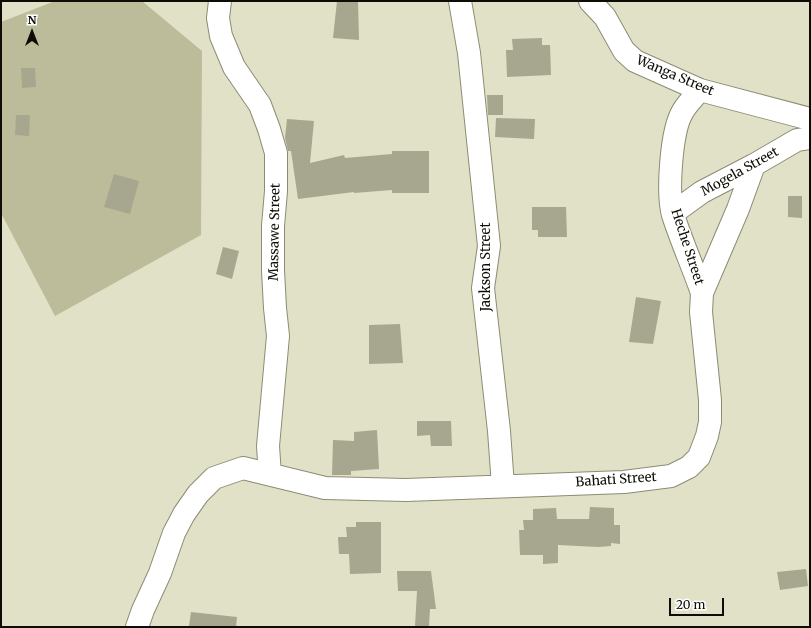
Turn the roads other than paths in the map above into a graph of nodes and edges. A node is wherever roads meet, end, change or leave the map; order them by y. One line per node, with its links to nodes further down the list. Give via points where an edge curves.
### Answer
1 (220, 1): 10 (street, Massawe Street, via 218,18 221,36 234,67 260,105 276,153 273,271 278,336 268,446)
2 (460, 1): 11 (street, Jackson Street, via 470,53 489,246 483,288)
3 (590, 1): 4 (street, Wanga Street, via 605,18 624,52 635,61)
4 (700, 90): 5 (street, Wanga Street); 8 (street, Heche Street, via 682,112 675,134 671,183)
5 (810, 119)
6 (810, 138): 7 (street, Mogela Street, via 797,140)
7 (754, 165): 8 (street, Mogela Street, via 702,192); 9 (street, Bahati Street)
8 (673, 213): 9 (street, Heche Street)
9 (702, 293): 11 (street, Bahati Street, via 701,312 710,422 699,457 689,467 671,476 624,482)
10 (270, 475): 11 (street, Bahati Street, via 339,489 406,490); 12 (street, Bahati Street, via 243,468 214,478 198,494 174,533)
11 (503, 486)
12 (137, 627)

